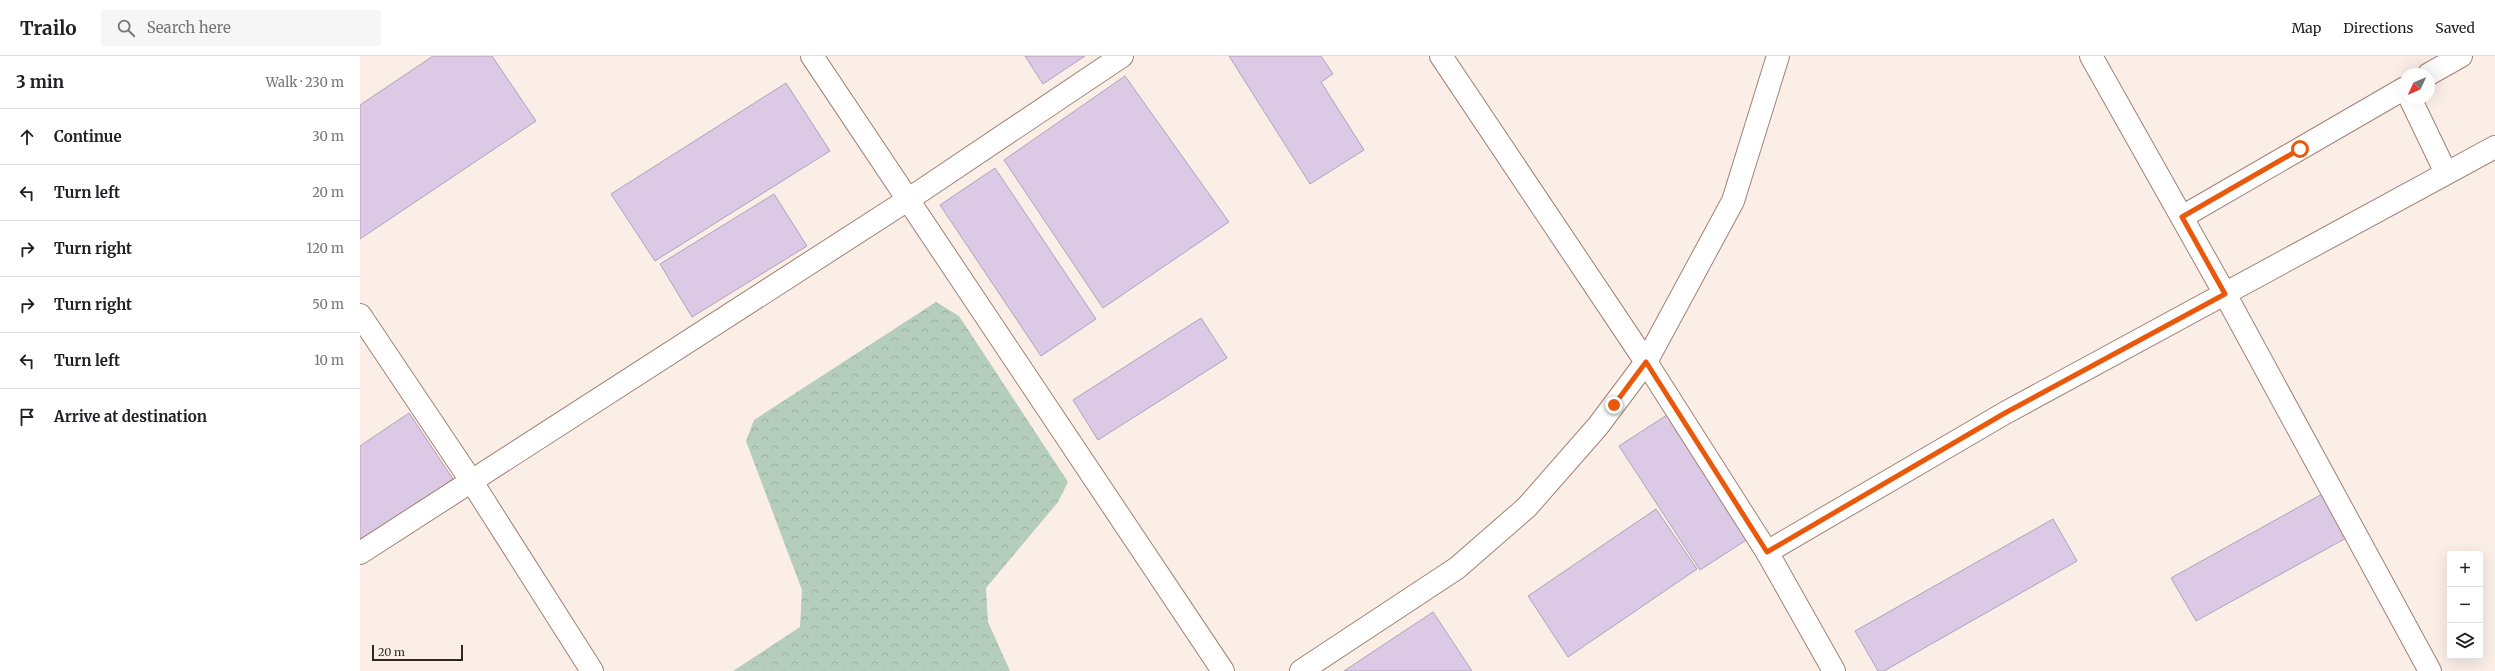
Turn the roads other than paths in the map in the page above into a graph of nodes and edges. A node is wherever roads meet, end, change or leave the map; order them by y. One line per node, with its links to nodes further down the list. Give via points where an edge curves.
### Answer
1 (812, 56): 12 (street)
2 (1122, 56): 12 (street)
3 (1441, 56): 16 (street)
4 (1778, 56): 16 (street, via 1733,201)
5 (2091, 56): 13 (street)
6 (2461, 56): 7 (street)
7 (2435, 71)
8 (2399, 91): 13 (street)
9 (2413, 104): 11 (street)
10 (2495, 147): 11 (street)
11 (2446, 173): 14 (street)
12 (909, 199): 17 (street); 21 (street)
13 (2182, 217): 14 (street)
14 (2225, 294): 18 (street, via 2005,413); 24 (street)
15 (360, 315): 17 (street)
16 (1646, 362): 18 (street); 22 (street, via 1598,426 1527,507 1457,568)
17 (472, 482): 19 (street); 20 (street)
18 (1767, 552): 23 (street)
19 (360, 553)
20 (592, 671)
21 (1223, 671)
22 (1301, 671)
23 (1834, 671)
24 (2430, 671)

